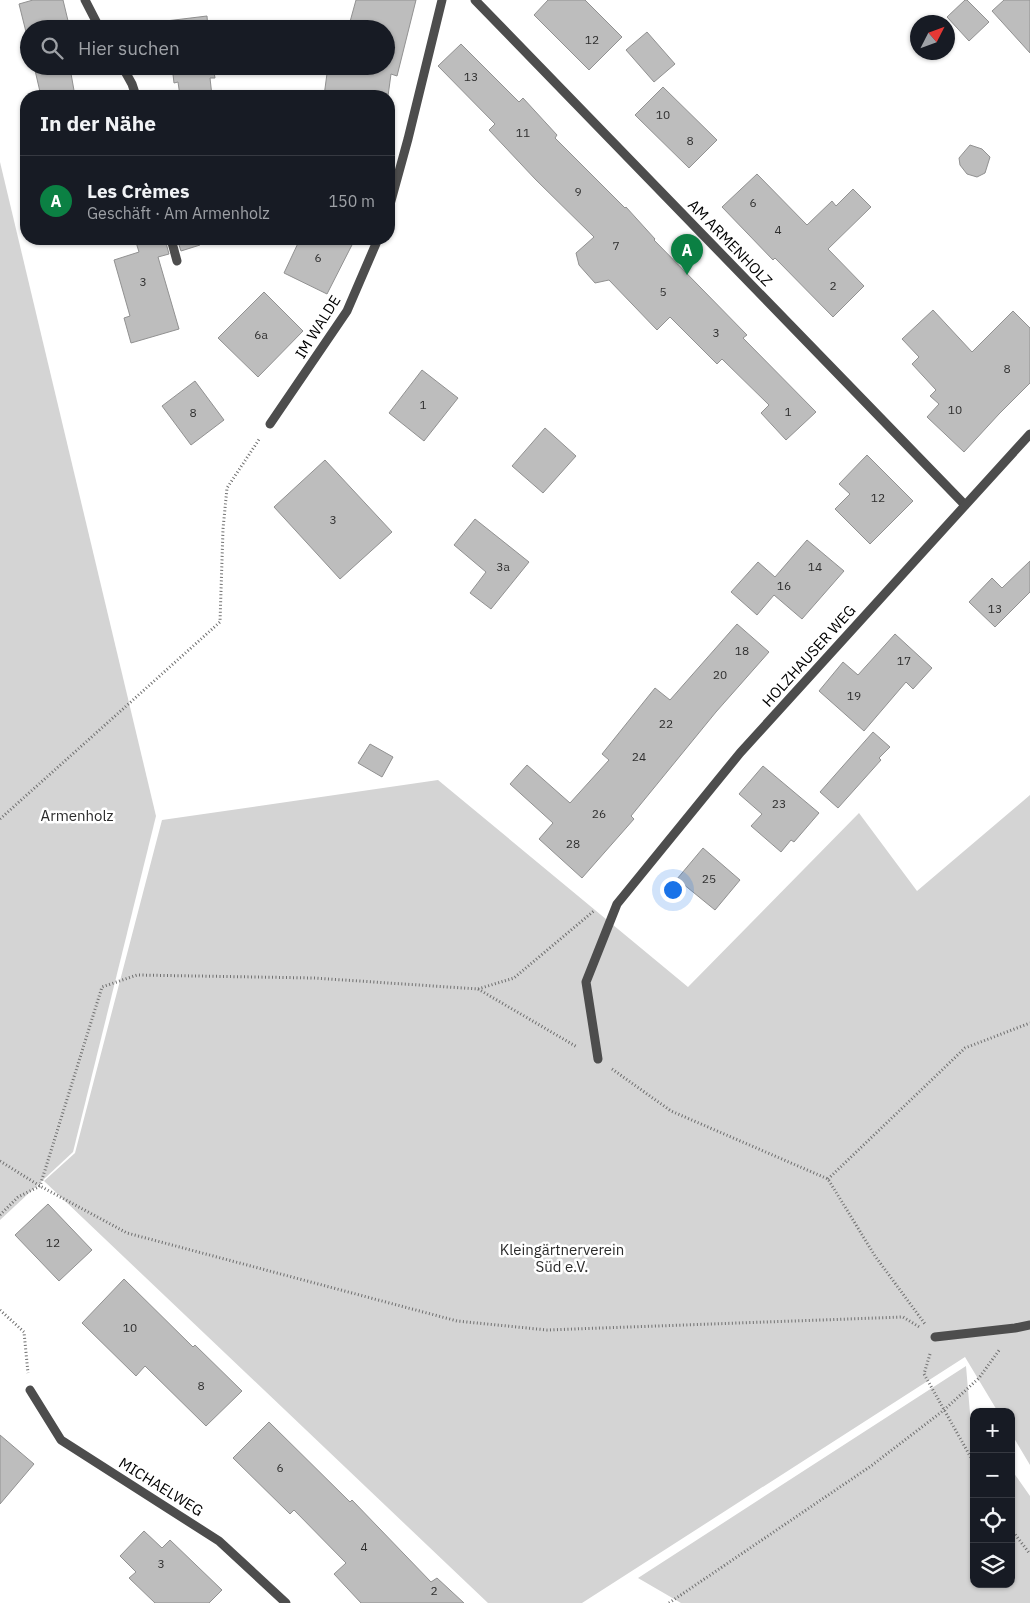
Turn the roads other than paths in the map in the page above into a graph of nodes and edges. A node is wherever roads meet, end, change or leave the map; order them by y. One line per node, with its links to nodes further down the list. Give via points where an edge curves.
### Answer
1 (85, 0): 4 (street)
2 (442, 0): 7 (street)
3 (475, 0): 13 (street, AM ARMENHOLZ)
4 (95, 20)
5 (127, 75): 6 (street)
6 (134, 90)
7 (395, 186)
8 (173, 245): 10 (street)
9 (375, 245): 11 (street, IM WALDE, via 347,311)
10 (177, 261)
11 (270, 424)
12 (1030, 434): 13 (street, HOLZHAUSER WEG)
13 (965, 505): 14 (street, HOLZHAUSER WEG, via 740,753 617,904 586,982)
14 (598, 1059)
15 (1030, 1324): 16 (street)
16 (935, 1337)
17 (30, 1390): 18 (street, MICHAELWEG, via 61,1440 219,1540)
18 (286, 1603)

